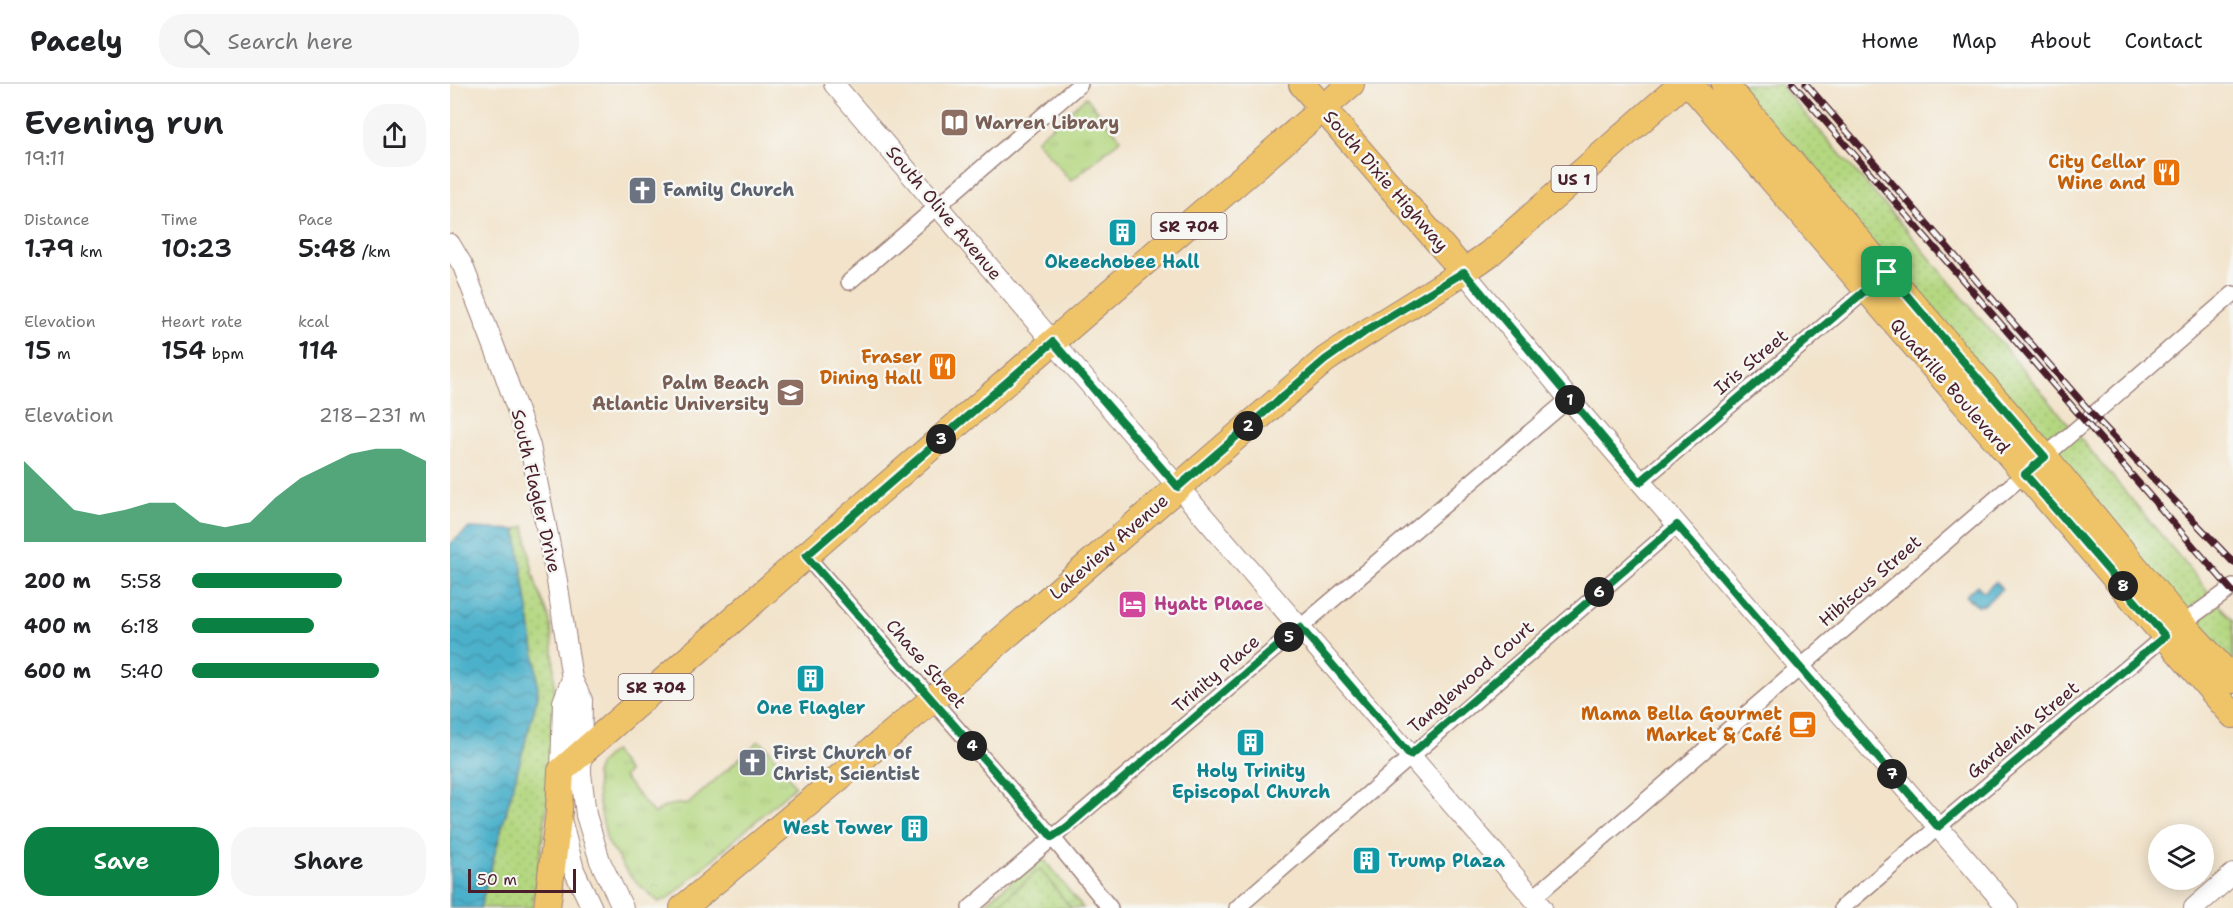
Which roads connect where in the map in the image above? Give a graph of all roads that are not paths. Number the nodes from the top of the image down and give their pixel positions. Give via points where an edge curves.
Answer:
1 (834, 84) edge
2 (1080, 84) edge
3 (1302, 84) edge
4 (1351, 84) edge
5 (1682, 84) edge
6 (1690, 84) edge
7 (1724, 84) edge
8 (1323, 108) junction
9 (938, 205) junction
10 (450, 244) edge
11 (1464, 272) junction
12 (1887, 272) junction
13 (849, 282) dead end
14 (1867, 290) junction
15 (2233, 294) edge
16 (1053, 342) junction
17 (1569, 399) junction
18 (2045, 457) junction
19 (2025, 474) junction
20 (1640, 482) junction
21 (1178, 487) junction
22 (1677, 525) junction
23 (806, 556) junction
24 (2233, 587) edge
25 (1300, 627) junction
26 (2173, 629) junction
27 (1800, 668) junction
28 (572, 679) junction
29 (2233, 680) edge
30 (932, 700) junction
31 (2233, 715) edge
32 (581, 753) junction
33 (1410, 755) junction
34 (561, 771) junction
35 (559, 812) junction
36 (1938, 827) junction
37 (1052, 837) junction
38 (2233, 874) edge
39 (1538, 903) edge
40 (547, 908) edge
41 (592, 908) edge
42 (623, 908) edge
43 (683, 908) edge
44 (970, 908) edge
45 (1110, 908) edge
46 (1237, 908) edge
47 (1842, 908) edge
48 (2008, 908) edge
49 (2194, 908) edge

1 - 9 street, South Olive Avenue
2 - 9 street
3 - 8 main road, South Dixie Highway
4 - 8 main road
5 - 11 main road, Lakeview Avenue / US 1
6 - 14 main road, Quadrille Boulevard
7 - 12 main road, Quadrille Boulevard
8 - 11 main road, South Dixie Highway
8 - 16 main road, SR 704
9 - 13 street
9 - 16 street, South Olive Avenue
10 - 28 street, South Flagler Drive via 463,266 530,446 558,581
11 - 17 street, South Dixie Highway
11 - 21 main road, Lakeview Avenue via 1325,360
12 - 14 street, Iris Street
12 - 18 main road, Quadrille Boulevard
14 - 19 main road, Quadrille Boulevard
14 - 20 street, Iris Street
15 - 18 street, Hibiscus Street
16 - 21 street, South Olive Avenue
16 - 23 main road, SR 704
17 - 20 street, South Dixie Highway
17 - 25 street, Trinity Place
18 - 19 street, Hibiscus Street
18 - 26 main road, Quadrille Boulevard
19 - 26 main road, Quadrille Boulevard
19 - 27 street, Hibiscus Street
20 - 22 street, South Dixie Highway
21 - 25 street
21 - 30 main road, Lakeview Avenue
22 - 27 street, South Dixie Highway
22 - 33 street, Tanglewood Court
23 - 30 street, Chase Street
23 - 32 main road, SR 704
24 - 26 street, Gardenia Street
25 - 33 street
25 - 37 street, Trinity Place
26 - 29 main road, Quadrille Boulevard
26 - 31 main road, Quadrille Boulevard
26 - 36 street, Gardenia Street
27 - 36 street, South Dixie Highway
27 - 39 street, Hibiscus Street
28 - 32 street, South Flagler Drive via 582,700
28 - 34 street, South Flagler Drive via 563,702
30 - 37 street, Chase Street
30 - 43 main road, Lakeview Avenue
32 - 34 main road, SR 704
32 - 42 street, South Flagler Drive via 582,792 590,832
33 - 39 street
33 - 46 street, Tanglewood Court
34 - 35 main road, South Flagler Drive
35 - 40 main road
35 - 41 street, South Flagler Drive via 574,870
36 - 47 street, Gardenia Street
36 - 48 street, South Dixie Highway
37 - 44 street, Trinity Place
37 - 45 street, Chase Street
38 - 49 street

